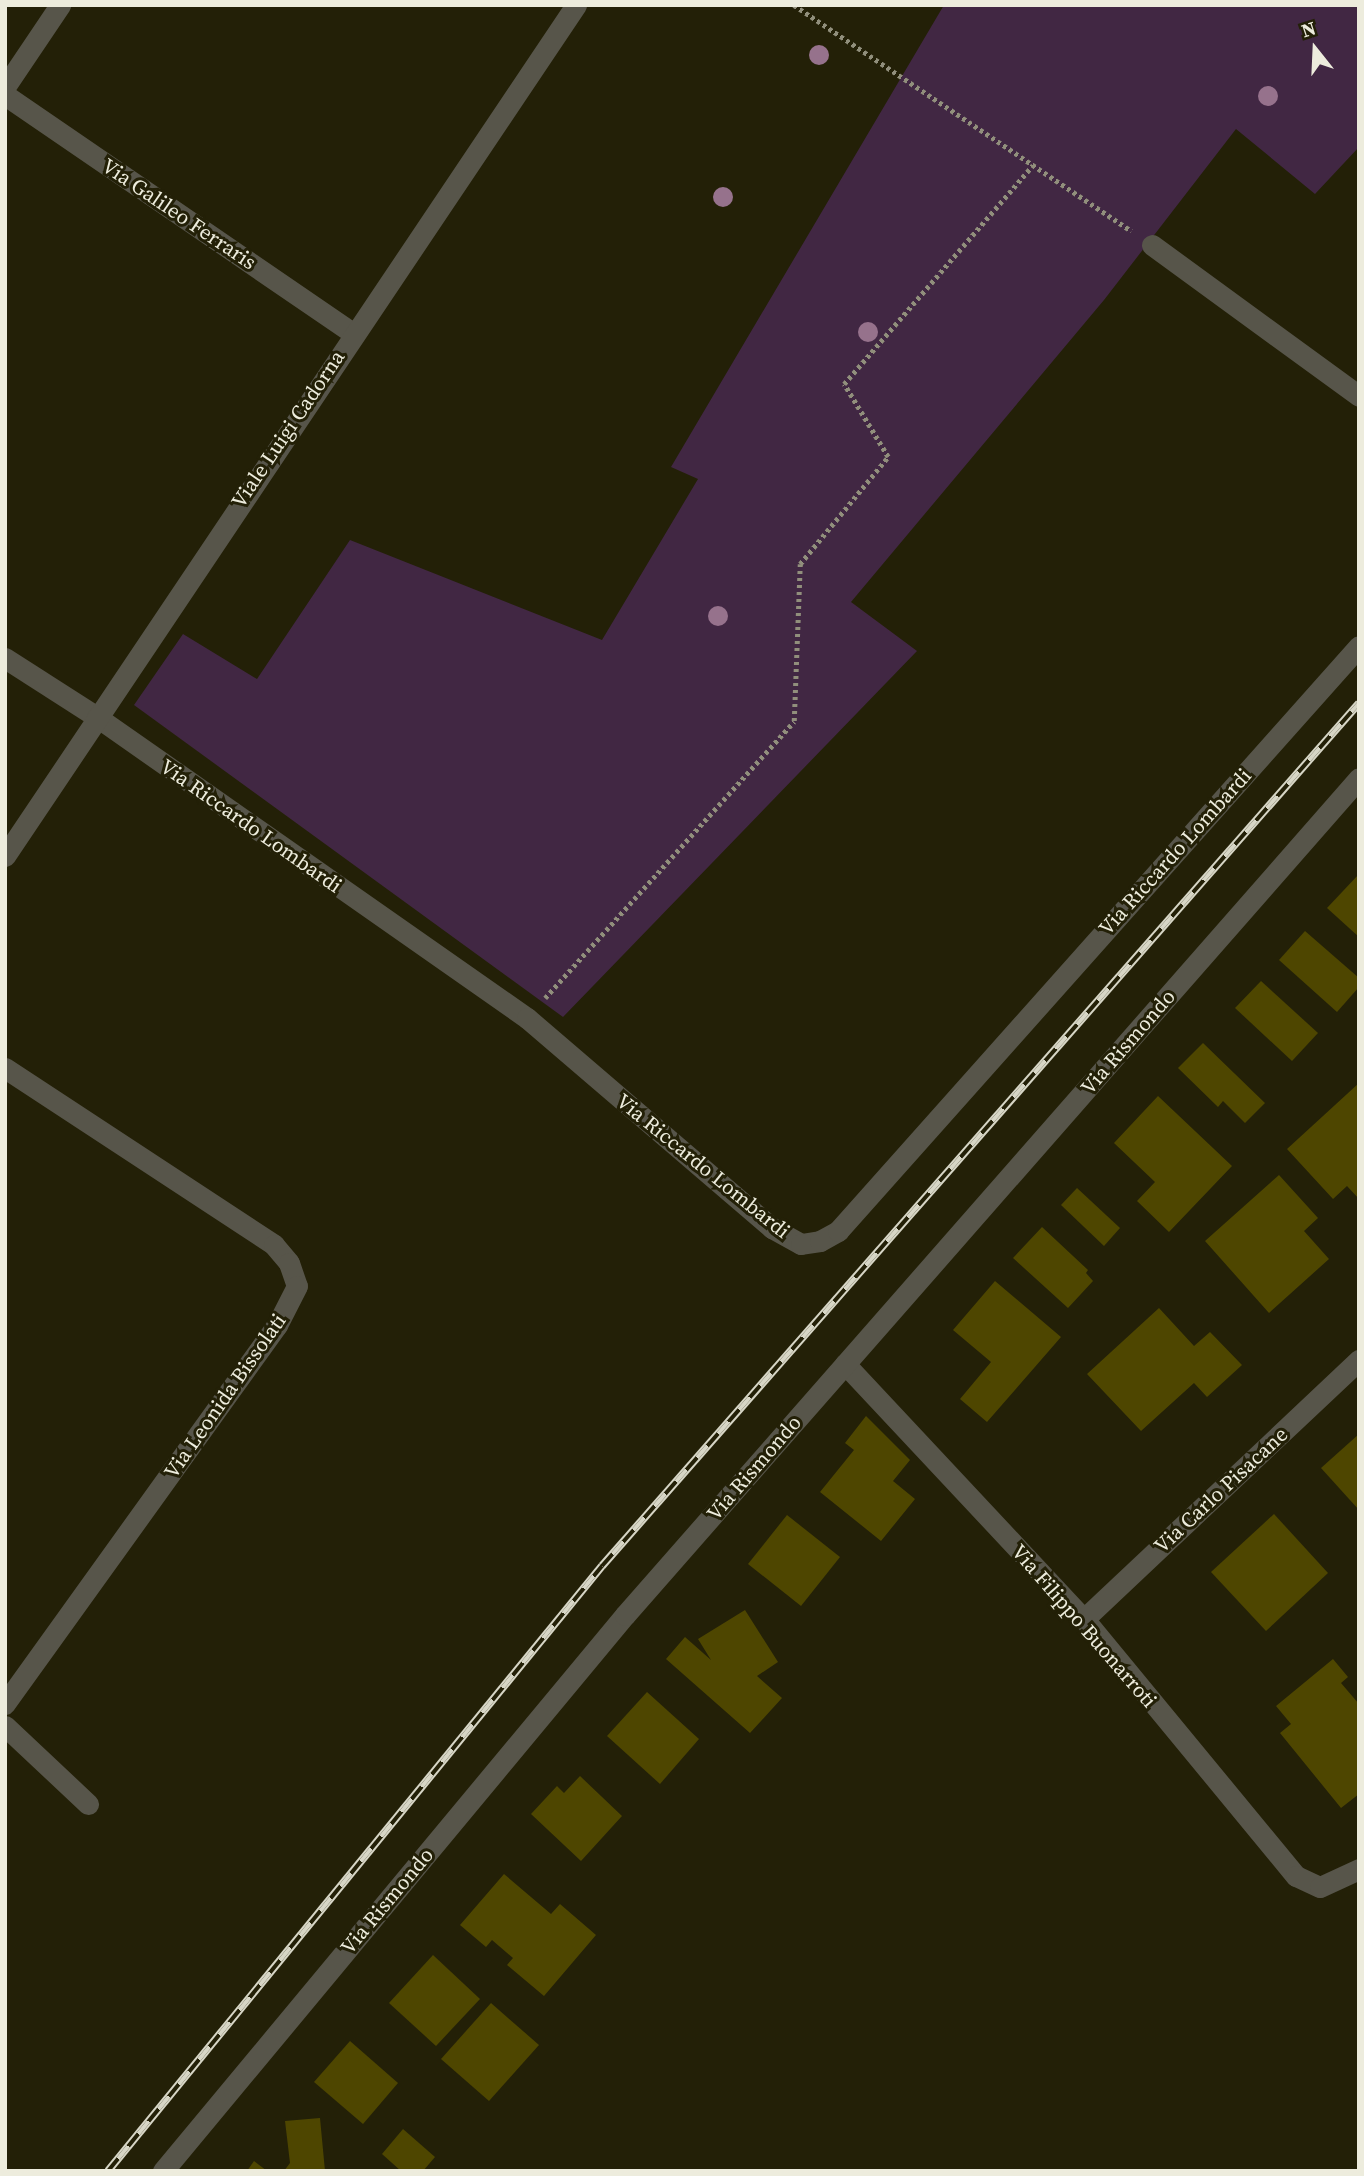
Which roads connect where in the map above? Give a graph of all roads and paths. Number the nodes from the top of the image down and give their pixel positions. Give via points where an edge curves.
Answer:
1 (60, 5) edge
2 (576, 5) edge
3 (794, 5) edge
4 (5, 87) edge
5 (5, 95) edge
6 (1033, 165) junction
7 (1152, 245) joint
8 (353, 333) junction
9 (1359, 396) edge
10 (1359, 646) edge
11 (5, 658) edge
12 (97, 717) junction
13 (1359, 778) edge
14 (5, 856) edge
15 (527, 1018) junction
16 (5, 1068) edge
17 (1359, 1360) edge
18 (845, 1364) junction
19 (1084, 1619) junction
20 (8, 1693) edge
21 (5, 1726) edge
22 (88, 1804) dead end
23 (1359, 1869) edge
24 (163, 2171) edge

1 - 4 street
2 - 8 street, Viale Luigi Cadorna
3 - 6 path
5 - 8 street, Via Galileo Ferraris
6 - 7 path
6 - 15 path via 844,384 888,457 800,564 794,721
7 - 9 street
8 - 12 street, Viale Luigi Cadorna
10 - 15 street, Via Riccardo Lombardi via 838,1231 820,1241 800,1244 772,1228
11 - 12 street, Via Riccardo Lombardi
12 - 14 street, Viale Luigi Cadorna
12 - 15 street, Via Riccardo Lombardi
13 - 18 street, Via Rismondo
16 - 20 street, Via Leonida Bissolati via 274,1245 289,1264 297,1286 277,1325
17 - 19 street, Via Carlo Pisacane
18 - 19 street, Via Filippo Buonarroti
18 - 24 street, Via Rismondo via 625,1615
19 - 23 street, Via Filippo Buonarroti via 1286,1866 1320,1887
21 - 22 street

